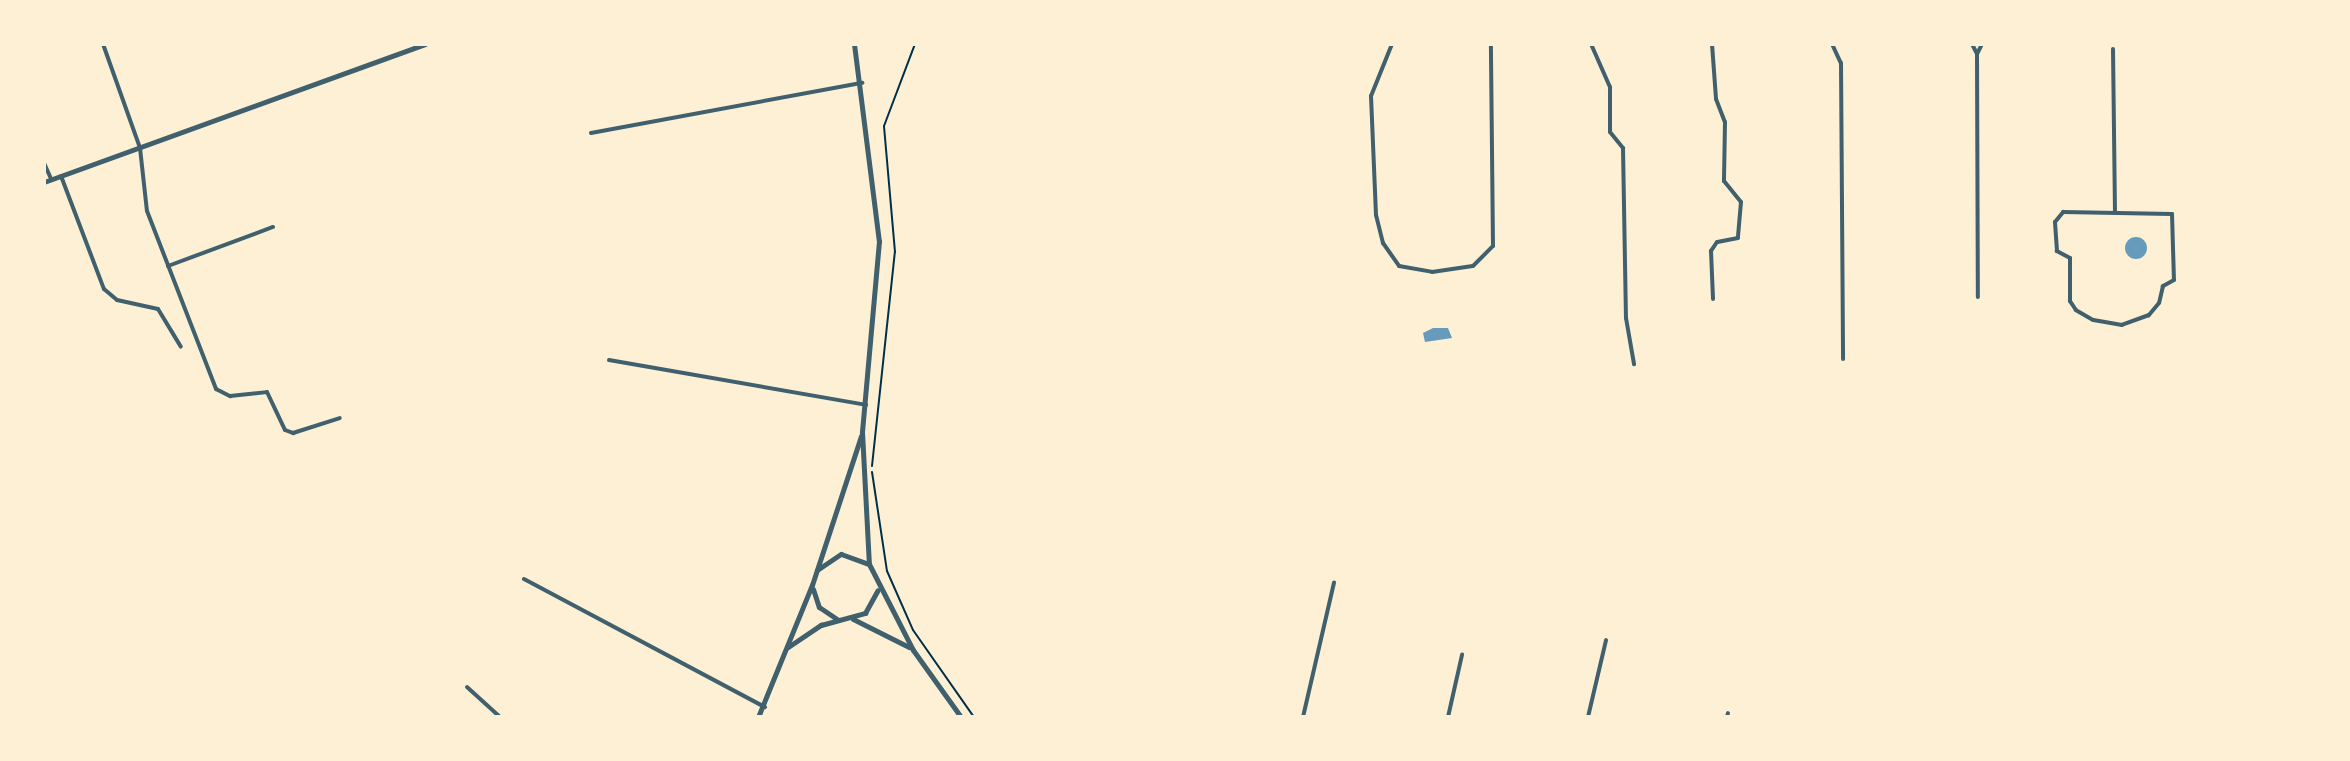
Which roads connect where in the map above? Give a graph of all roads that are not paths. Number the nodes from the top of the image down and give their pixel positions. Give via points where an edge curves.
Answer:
1 (103, 44) edge
2 (425, 44) edge
3 (854, 44) edge
4 (1392, 44) edge
5 (1491, 44) edge
6 (1591, 44) edge
7 (1832, 44) edge
8 (1972, 44) edge
9 (1982, 44) edge
10 (2108, 44) edge
11 (2117, 44) edge
12 (1715, 46) edge
13 (2113, 49) junction
14 (1977, 54) junction
15 (862, 83) junction
16 (591, 133) dead end
17 (140, 148) junction
18 (44, 163) edge
19 (61, 176) junction
20 (47, 180) edge
21 (2115, 212) junction
22 (273, 227) dead end
23 (168, 266) junction
24 (1978, 297) dead end
25 (1713, 299) dead end
26 (181, 347) dead end
27 (1843, 359) dead end
28 (609, 360) dead end
29 (1634, 364) dead end
30 (866, 405) junction
31 (340, 418) dead end
32 (862, 432) junction
33 (869, 564) junction
34 (817, 570) junction
35 (524, 579) dead end
36 (1334, 583) dead end
37 (812, 585) junction
38 (878, 590) junction
39 (838, 619) junction
40 (853, 619) junction
41 (1606, 640) dead end
42 (787, 647) junction
43 (913, 650) junction
44 (1462, 655) dead end
45 (467, 687) dead end
46 (765, 707) junction
47 (500, 717) edge
48 (758, 717) edge
49 (961, 717) edge
50 (1303, 717) edge
51 (1448, 717) edge
52 (1588, 717) edge

1 - 17 street
2 - 17 street
3 - 15 street
4 - 5 street via 1371,96 1376,215 1383,243 1399,266 1432,272 1473,266 1493,246
6 - 29 street via 1610,87 1610,132 1623,148 1626,318
7 - 27 street via 1841,63
8 - 14 street
9 - 14 street
10 - 13 street
11 - 13 street
12 - 25 street via 1716,99 1725,122 1724,181 1741,202 1738,238 1717,242 1711,251
13 - 21 street
14 - 24 street
15 - 16 street
15 - 30 street via 879,241
17 - 19 street
17 - 23 street via 145,204
18 - 20 street
19 - 20 street
19 - 26 street via 104,289 117,300 158,309
21 - 21 street via 2166,213 2175,221 2174,280 2163,286 2156,308 2132,324 2093,320 2076,310 2070,301 2070,258 2057,251 2059,213
22 - 23 street
23 - 31 street via 222,395 267,392 285,430 293,433
28 - 30 street
30 - 32 street
32 - 33 street
32 - 34 street
33 - 34 street via 841,554
33 - 38 street
34 - 37 street
35 - 46 street
36 - 50 street
37 - 39 street via 819,607
37 - 42 street
38 - 40 street via 865,613
38 - 43 street
39 - 40 street
39 - 42 street
40 - 43 street
41 - 52 street
42 - 46 street
43 - 49 street
44 - 51 street
45 - 47 street
46 - 48 street

